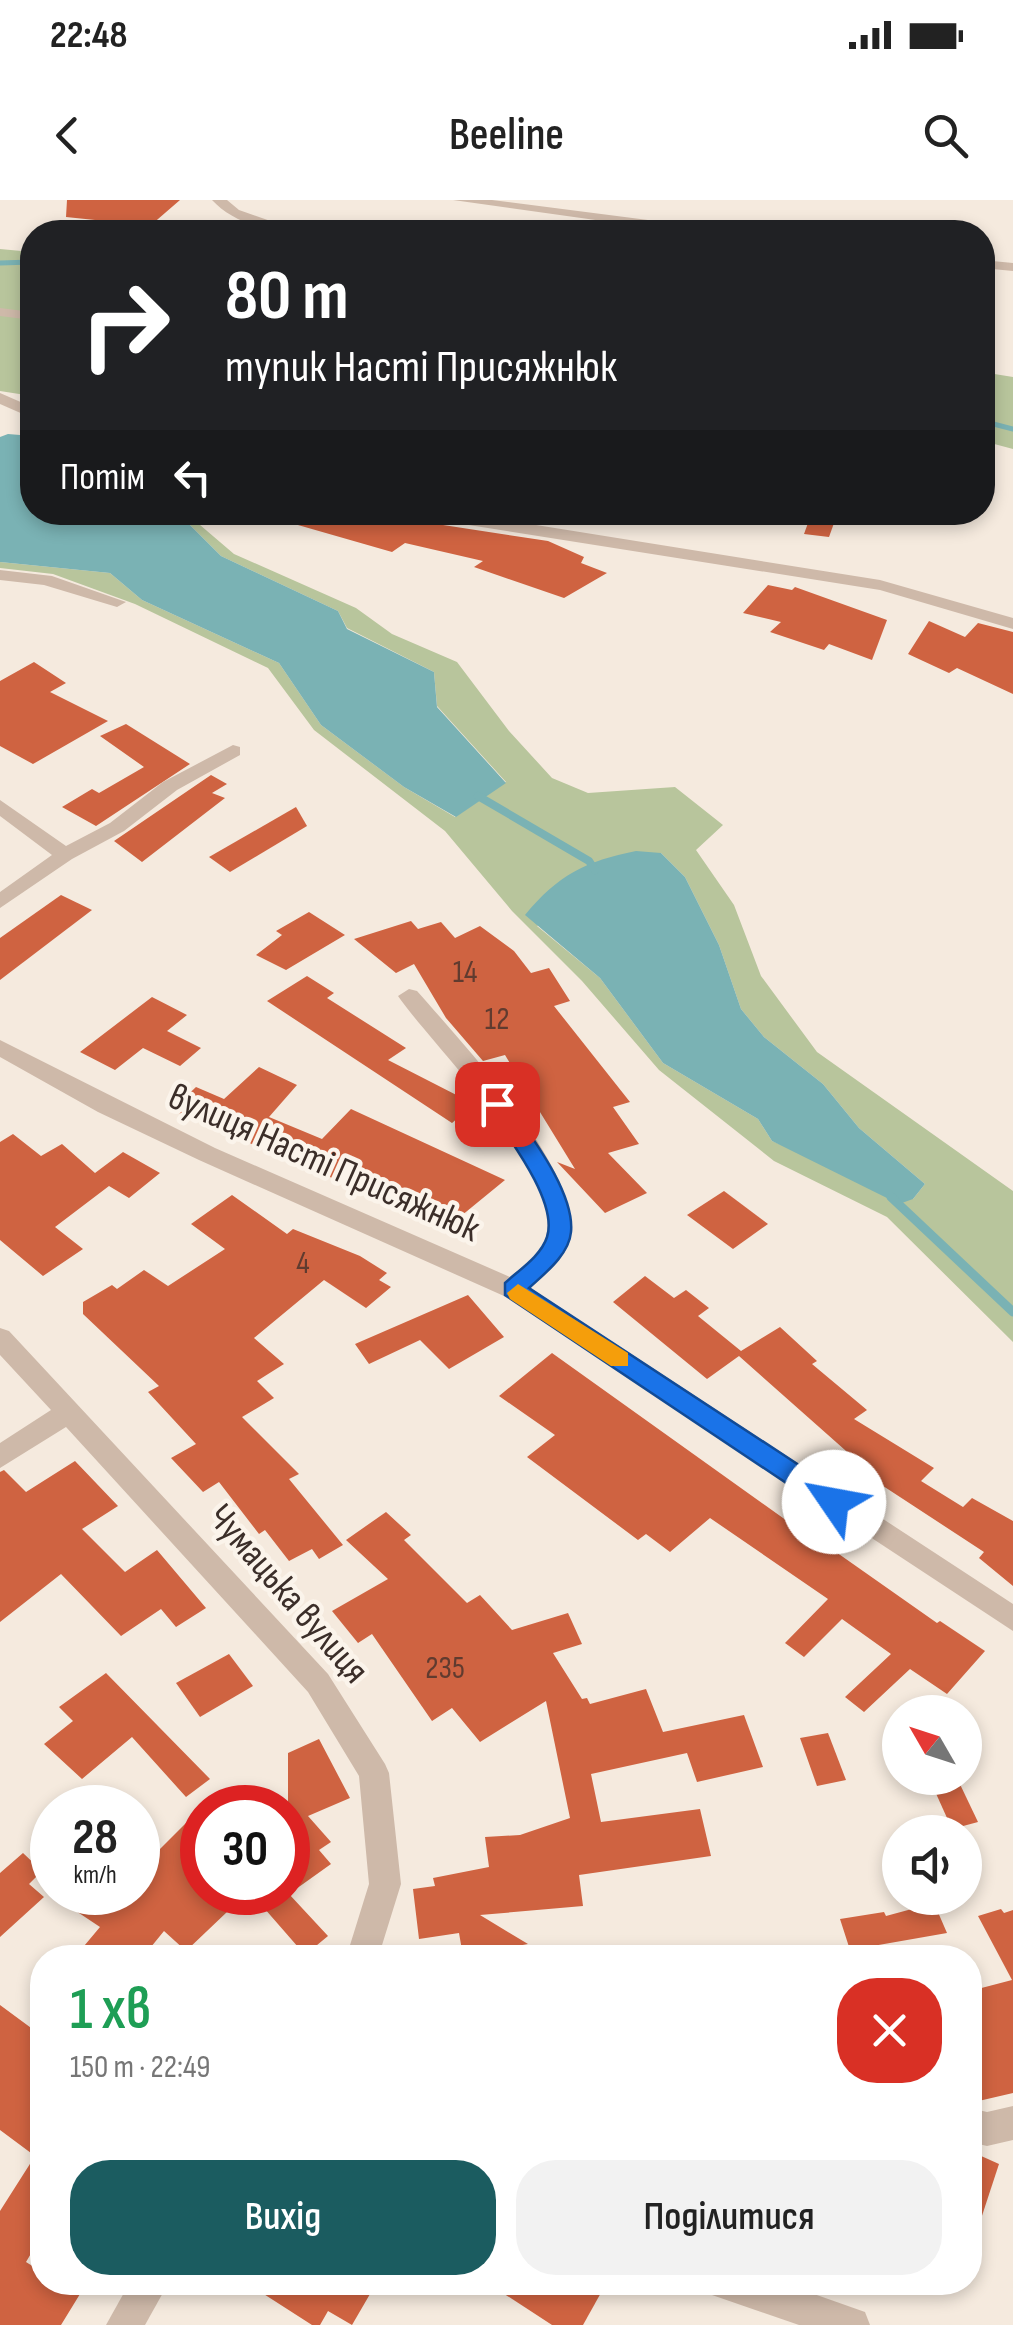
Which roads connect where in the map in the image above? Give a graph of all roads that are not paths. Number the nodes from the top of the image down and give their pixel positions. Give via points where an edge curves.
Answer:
1 (220, 200) edge
2 (460, 200) edge
3 (256, 220) edge
4 (616, 220) edge
5 (500, 525) edge
6 (0, 575) edge
7 (117, 602) dead end
8 (1013, 624) edge
9 (232, 750) dead end
10 (0, 806) edge
11 (65, 855) junction
12 (0, 902) edge
13 (409, 996) dead end
14 (0, 1047) edge
15 (513, 1289) junction
16 (0, 1338) edge
17 (68, 1412) junction
18 (0, 1457) edge
19 (1013, 1619) edge
20 (366, 1945) edge
21 (1013, 2123) edge
22 (982, 2127) edge
23 (143, 2295) edge
24 (763, 2295) edge
25 (124, 2325) edge
26 (852, 2325) edge

1 - 3 street
2 - 4 street
5 - 8 street via 880,585
6 - 7 street via 46,580
9 - 11 street
10 - 11 street
11 - 12 street
13 - 15 street via 479,1077 533,1156 556,1204 560,1234 548,1258
14 - 15 street, вулиця Насті Присяжнюк via 207,1154
15 - 19 street, вулиця Насті Присяжнюк
16 - 17 street, Чумацька вулиця
17 - 18 street
17 - 20 street, Чумацька вулиця via 318,1683 374,1773 385,1884
21 - 22 street
23 - 25 street
24 - 26 street

